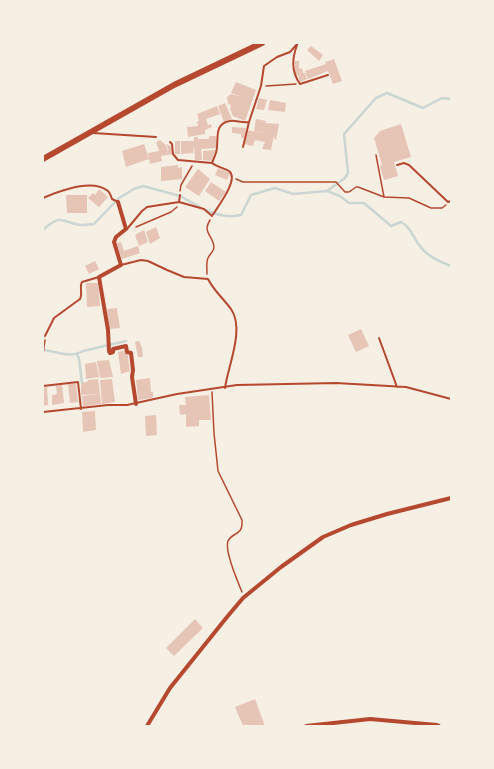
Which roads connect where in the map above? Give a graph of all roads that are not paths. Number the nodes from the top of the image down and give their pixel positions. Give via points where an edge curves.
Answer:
1 (262, 43) edge
2 (298, 44) edge
3 (328, 75) dead end
4 (249, 122) junction
5 (88, 133) junction
6 (156, 137) dead end
7 (170, 142) dead end
8 (243, 147) dead end
9 (43, 159) edge
10 (212, 163) junction
11 (397, 165) dead end
12 (180, 194) road end
13 (43, 198) edge
14 (179, 201) junction
15 (450, 201) edge
16 (118, 202) joint
17 (116, 237) junction
18 (121, 265) junction
19 (99, 277) junction
20 (45, 336) road end
21 (378, 338) dead end
22 (43, 386) edge
23 (398, 387) junction
24 (225, 388) junction
25 (451, 399) edge
26 (136, 404) junction
27 (81, 409) junction
28 (43, 412) edge
29 (451, 498) edge
30 (147, 726) edge
31 (306, 726) edge
32 (439, 726) edge

1 - 5 main road via 174,85
2 - 3 lane via 293,61 294,72 300,84
2 - 4 lane via 290,52 264,66 261,86
4 - 8 lane
4 - 10 lane via 231,121 220,126
5 - 6 lane
5 - 9 main road
7 - 10 lane via 178,160
10 - 14 lane via 229,171 232,178 226,196 212,216 204,209
11 - 15 lane via 409,165
12 - 14 lane
13 - 16 lane via 63,189 100,186
14 - 17 lane via 147,207 128,229
16 - 17 street via 126,229
17 - 18 street via 114,242
18 - 19 street
18 - 24 lane via 141,260 148,261 184,277 208,279 234,315 236,338
19 - 20 lane via 82,282 80,299 54,318
19 - 26 street via 109,351 113,352 113,349 126,346 127,352 131,353
21 - 23 lane
22 - 27 lane via 78,382
23 - 24 lane via 336,383
23 - 25 lane
24 - 26 lane via 176,394
26 - 27 lane
27 - 28 lane
29 - 30 street via 351,525 323,537 280,567 244,598 170,688
31 - 32 street via 370,719

